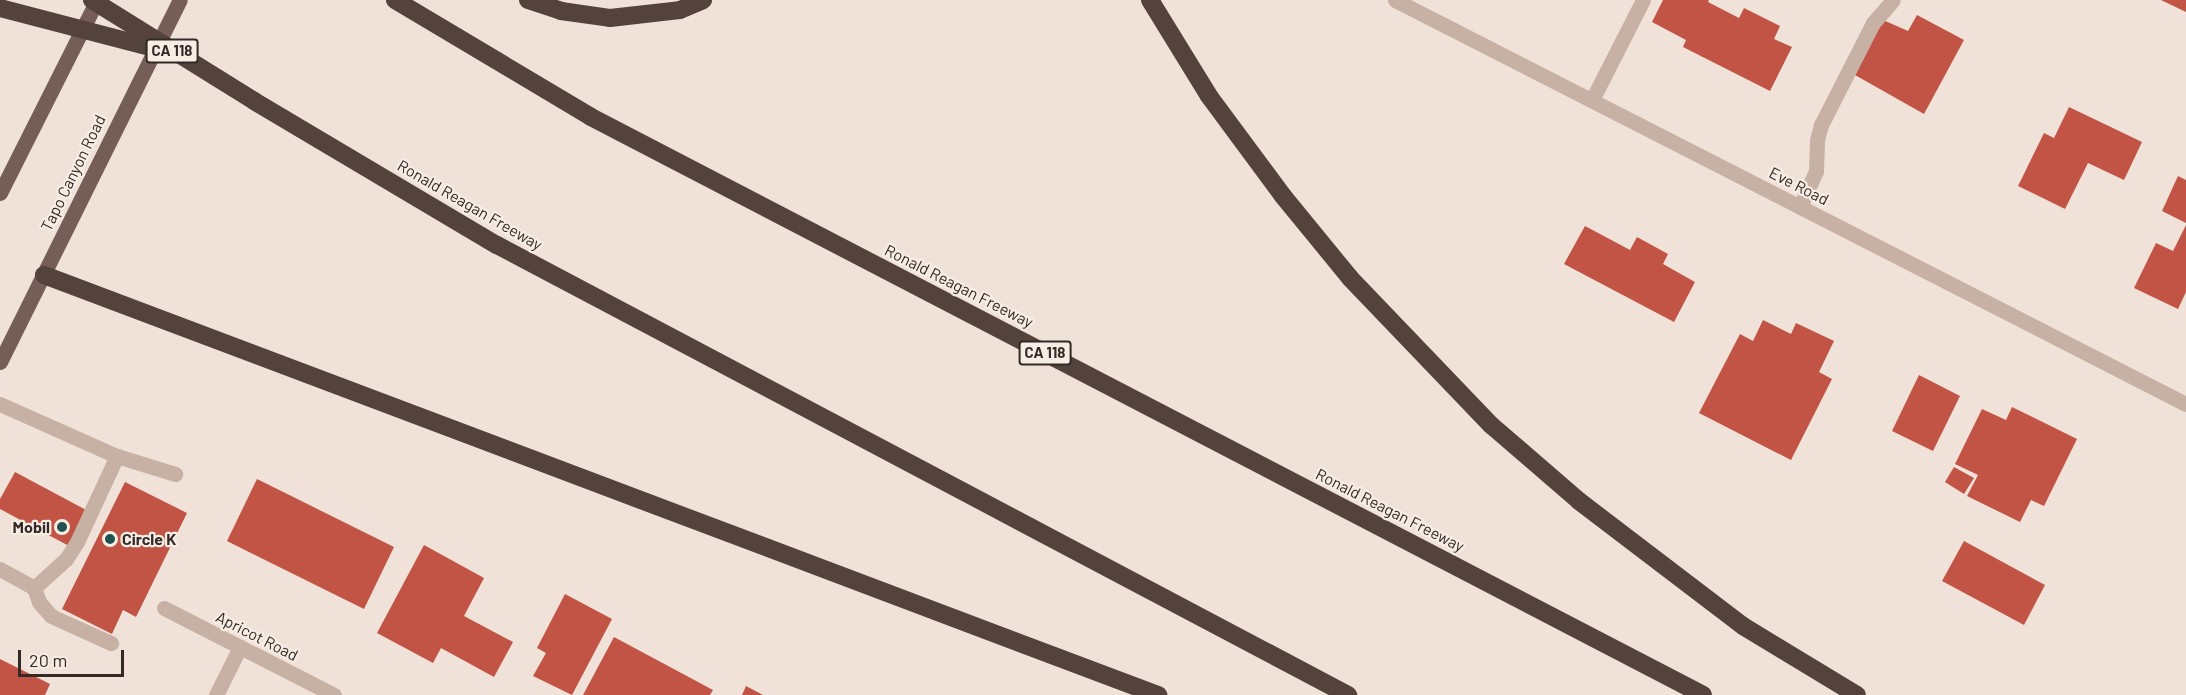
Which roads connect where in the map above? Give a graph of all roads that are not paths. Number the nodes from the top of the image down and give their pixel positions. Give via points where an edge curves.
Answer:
1 (92, 0) edge
2 (97, 0) edge
3 (180, 0) edge
4 (395, 0) edge
5 (528, 0) edge
6 (703, 0) edge
7 (1150, 0) edge
8 (1395, 0) edge
9 (1643, 0) edge
10 (1893, 0) edge
11 (0, 8) edge
12 (177, 55) junction
13 (1592, 100) junction
14 (0, 193) edge
15 (1800, 207) junction
16 (44, 275) junction
17 (0, 362) edge
18 (0, 404) edge
19 (2186, 404) edge
20 (117, 456) junction
21 (175, 474) dead end
22 (0, 568) edge
23 (34, 588) junction
24 (164, 608) dead end
25 (111, 643) dead end
26 (240, 647) junction
27 (216, 695) edge
28 (334, 695) edge
29 (1158, 695) edge
30 (1348, 695) edge
31 (1703, 695) edge
32 (1857, 695) edge

1 - 12 highway, Ronald Reagan Freeway / CA 118, bridge
2 - 14 main road
3 - 16 main road, Tapo Canyon Road
4 - 31 highway, Ronald Reagan Freeway / CA 118 via 591,117
5 - 6 highway via 561,11 610,18 681,10
7 - 32 highway via 1209,96 1283,196 1358,286 1491,425 1579,501 1743,626
8 - 13 street, Eve Road
9 - 13 street
10 - 15 street via 1873,23 1821,125 1816,171
11 - 12 highway, bridge
12 - 30 highway, Ronald Reagan Freeway / CA 118, bridge via 497,245
13 - 15 street, Eve Road
15 - 19 street, Eve Road
16 - 17 main road, Tapo Canyon Road
16 - 29 highway
18 - 20 street
20 - 21 street
20 - 23 street via 77,542 66,559
22 - 23 street
23 - 25 street via 51,616
24 - 26 street, Apricot Road
26 - 27 street
26 - 28 street, Apricot Road

